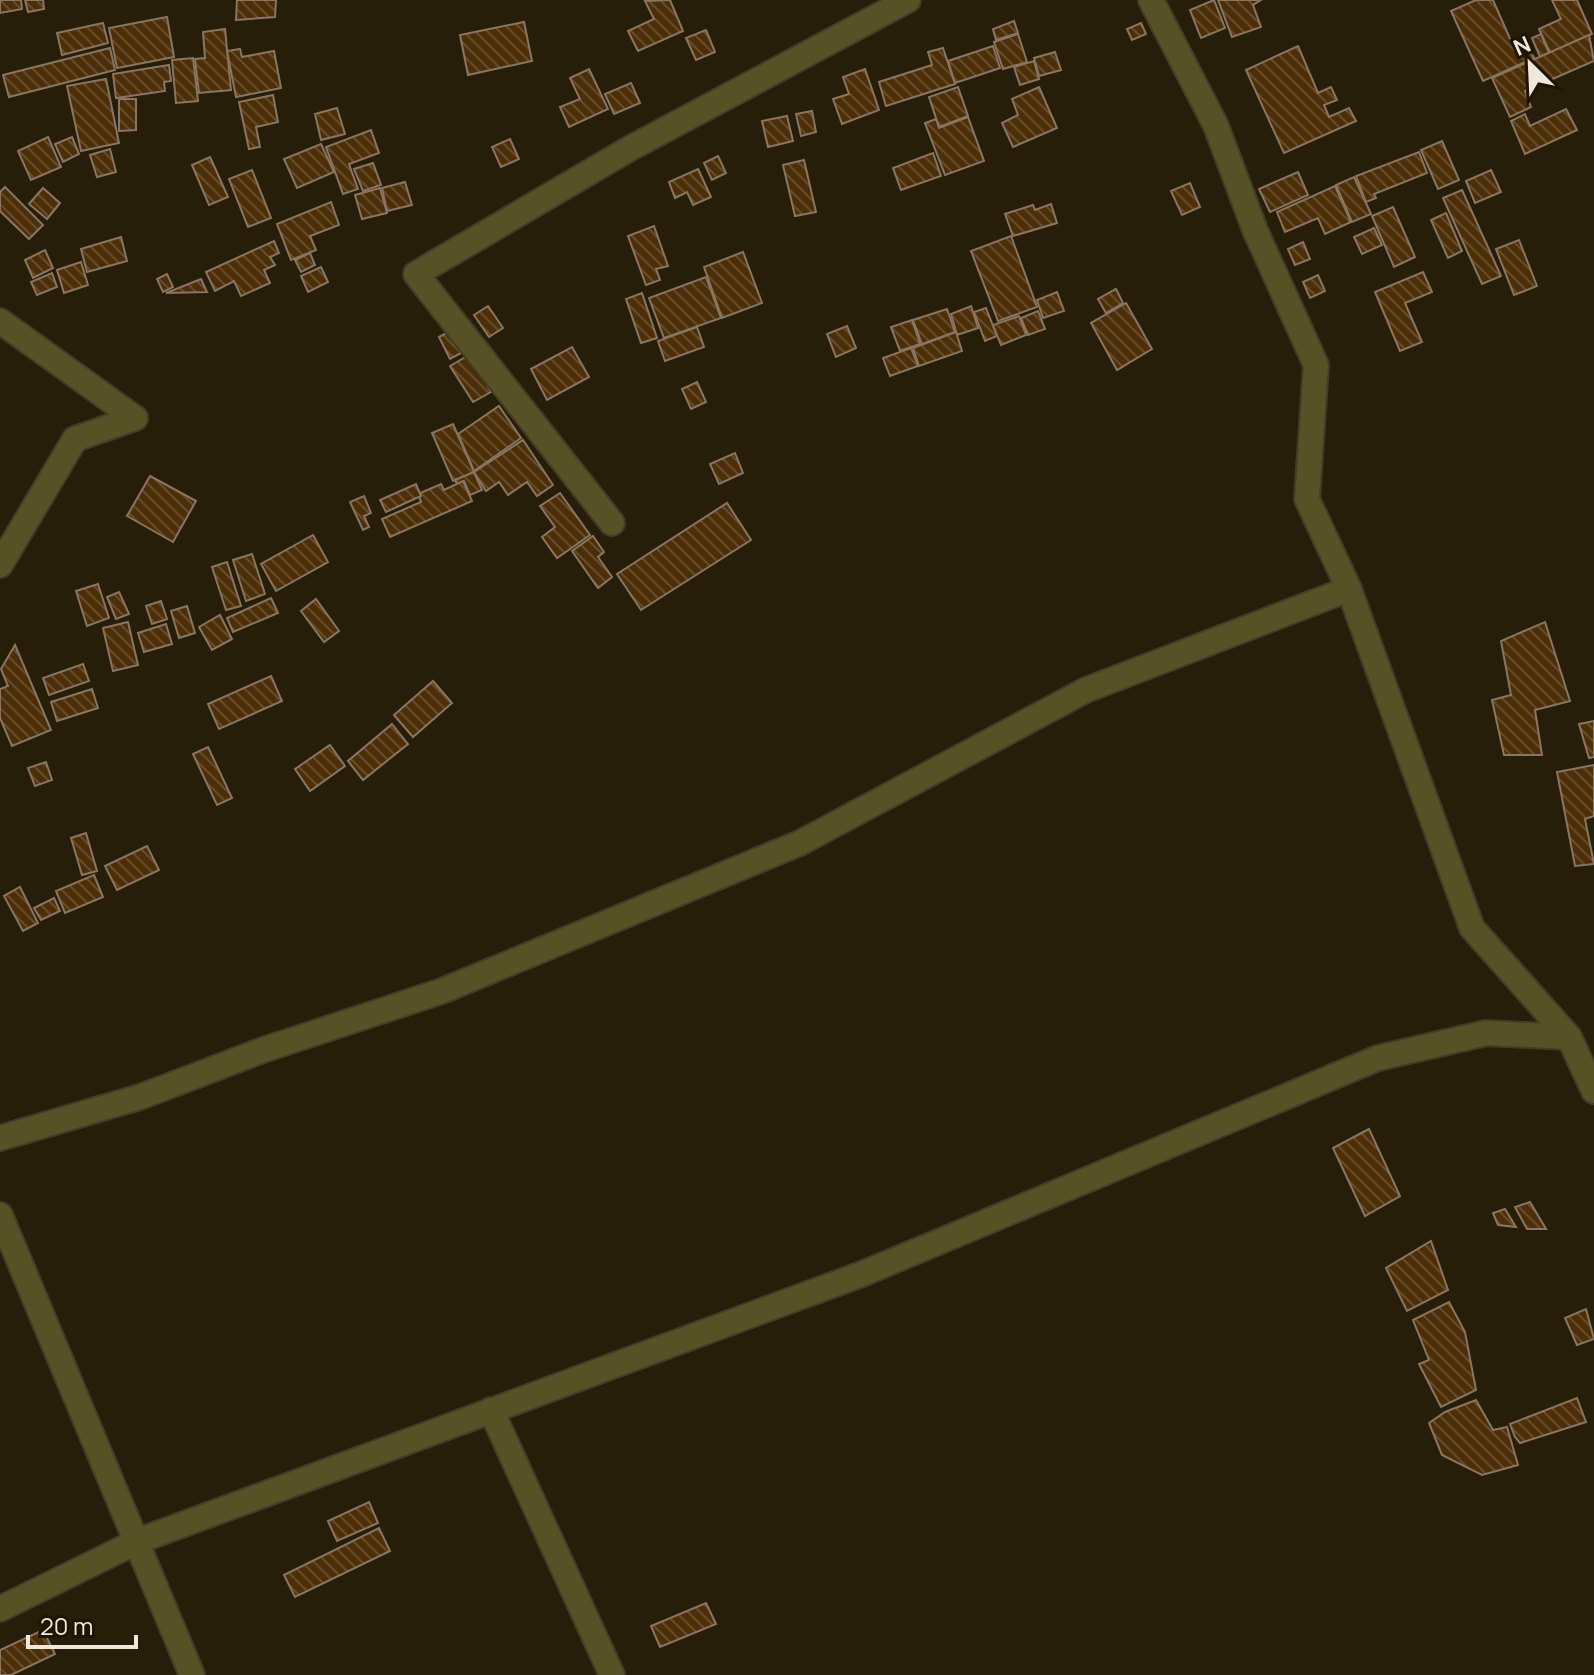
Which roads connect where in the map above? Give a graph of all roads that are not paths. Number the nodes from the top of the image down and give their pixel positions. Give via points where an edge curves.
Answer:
1 (908, 0) edge
2 (1151, 0) edge
3 (0, 321) edge
4 (612, 523) dead end
5 (0, 565) edge
6 (1349, 589) junction
7 (1569, 1037) junction
8 (1594, 1091) edge
9 (0, 1138) edge
10 (0, 1215) edge
11 (491, 1410) junction
12 (138, 1541) junction
13 (0, 1609) edge
14 (192, 1675) edge
15 (612, 1675) edge

1 - 4 street via 629,149 416,274
2 - 6 street via 1216,126 1255,230 1316,365 1307,499
3 - 5 street via 135,418 75,439
6 - 7 street via 1472,928
6 - 9 street via 1086,690 800,843 442,991 140,1097
7 - 8 street
7 - 11 street via 1486,1033 1378,1058 862,1274
10 - 12 street
11 - 12 street
11 - 15 street
12 - 13 street
12 - 14 street

